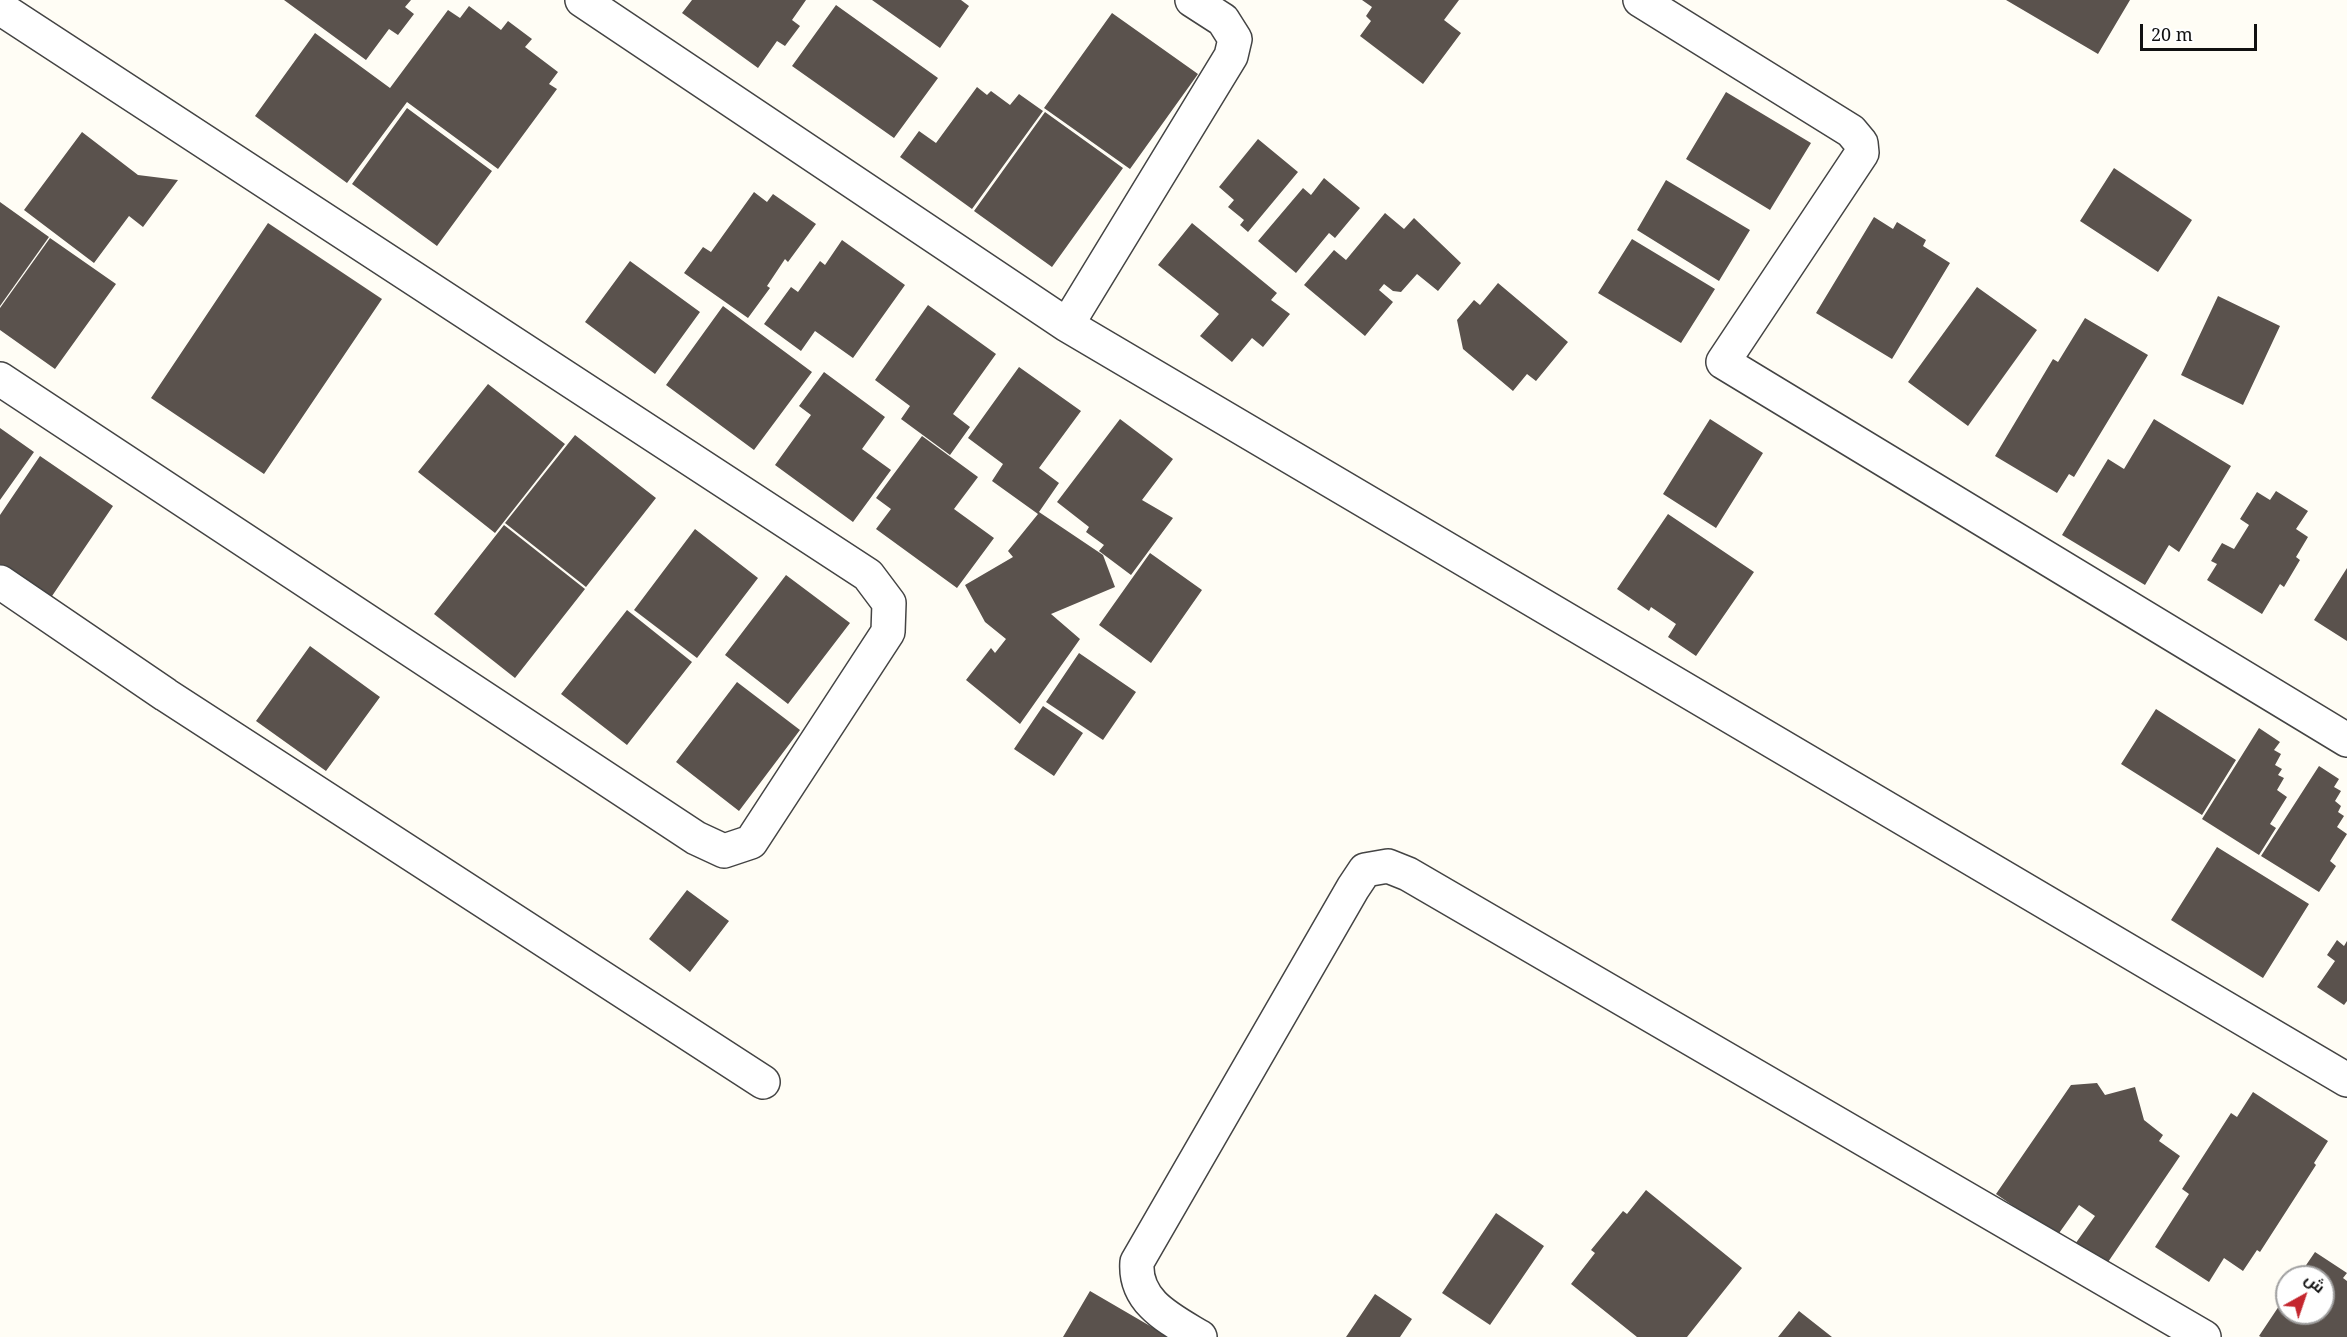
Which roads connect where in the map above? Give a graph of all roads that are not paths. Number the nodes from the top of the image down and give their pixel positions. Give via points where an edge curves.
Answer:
1 (582, 0) edge
2 (1192, 0) edge
3 (1640, 0) edge
4 (0, 8) edge
5 (1067, 325) junction
6 (0, 380) edge
7 (0, 582) edge
8 (2347, 740) edge
9 (2347, 1080) edge
10 (763, 1082) dead end
11 (1200, 1337) edge
12 (2205, 1337) edge

1 - 5 street
2 - 5 street via 1222,20 1235,39 1231,56
3 - 8 street via 1851,131 1861,143 1862,153 1723,362
4 - 6 street via 867,575 890,603 888,632 751,842 724,850 686,831
5 - 9 street
7 - 10 street via 166,695
11 - 12 street via 1161,1313 1143,1293 1136,1278 1137,1262 1353,888 1365,870 1388,866 1408,874

